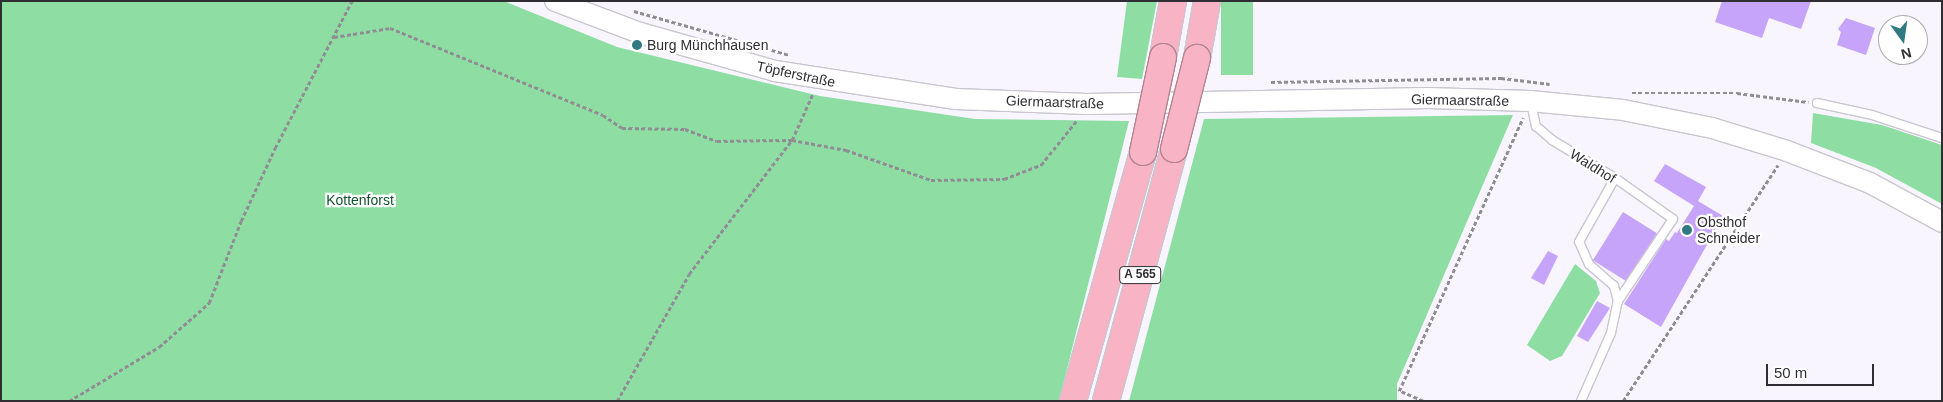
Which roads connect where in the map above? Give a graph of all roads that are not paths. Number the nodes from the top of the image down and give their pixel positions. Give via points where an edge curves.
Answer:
1 (555, 1) edge
2 (1173, 1) edge
3 (1207, 1) edge
4 (956, 99) joint
5 (1530, 101) junction
6 (1817, 103) dead end
7 (1942, 138) edge
8 (1615, 178) junction
9 (1942, 222) edge
10 (1618, 301) junction
11 (1073, 401) edge
12 (1106, 401) edge
13 (1580, 401) edge

1 - 4 main road, Töpferstraße via 640,33 775,71
2 - 11 highway, A 565, bridge via 1143,152
3 - 12 highway, A 565, bridge via 1197,58
4 - 5 main road, Giermaarstraße via 1080,104 1428,98
5 - 8 lane, Waldhof via 1536,126 1552,140
5 - 9 main road, Giermaarstraße via 1623,110 1712,128 1787,151 1870,184
6 - 7 lane via 1872,115
8 - 10 lane via 1579,242 1589,264 1614,286
8 - 10 lane, Waldhof via 1673,219
10 - 13 lane via 1611,333

